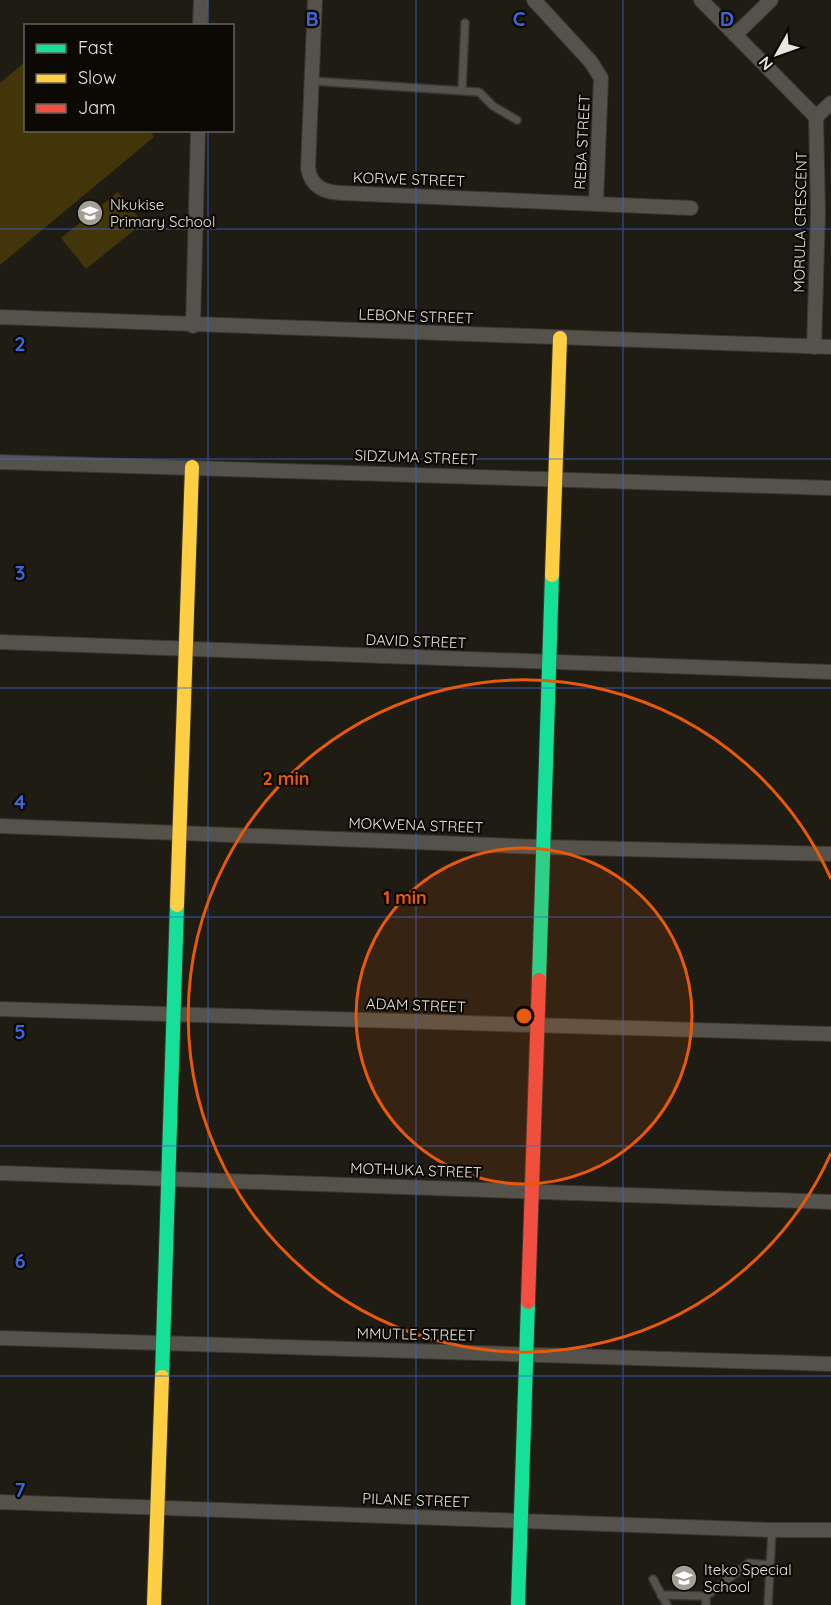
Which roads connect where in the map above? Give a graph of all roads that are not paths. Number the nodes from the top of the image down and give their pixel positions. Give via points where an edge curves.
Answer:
1 (201, 0) edge
2 (315, 0) edge
3 (534, 0) edge
4 (701, 0) edge
5 (771, 0) edge
6 (465, 23) dead end
7 (200, 24) edge
8 (735, 35) junction
9 (312, 81) junction
10 (462, 90) junction
11 (831, 103) edge
12 (816, 117) junction
13 (518, 120) dead end
14 (198, 132) edge
15 (596, 202) junction
16 (691, 208) dead end
17 (824, 212) edge
18 (0, 316) edge
19 (193, 326) junction
20 (560, 338) junction
21 (814, 347) junction
22 (831, 347) edge
23 (0, 462) edge
24 (192, 467) junction
25 (557, 478) junction
26 (831, 488) edge
27 (0, 642) edge
28 (185, 649) junction
29 (550, 662) junction
30 (831, 672) edge
31 (0, 826) edge
32 (179, 832) junction
33 (542, 847) junction
34 (831, 854) edge
35 (0, 1009) edge
36 (172, 1015) junction
37 (535, 1024) junction
38 (831, 1034) edge
39 (0, 1173) edge
40 (168, 1179) junction
41 (531, 1190) junction
42 (831, 1202) edge
43 (0, 1338) edge
44 (163, 1345) junction
45 (527, 1353) junction
46 (831, 1364) edge
47 (0, 1502) edge
48 (158, 1509) junction
49 (520, 1520) junction
50 (772, 1530) junction
51 (831, 1530) edge
52 (770, 1565) junction
53 (653, 1579) dead end
54 (661, 1595) junction
55 (706, 1596) junction
56 (154, 1605) edge
57 (518, 1605) edge
58 (666, 1605) edge
59 (706, 1605) edge
60 (768, 1605) edge

1 - 7 street
2 - 9 street, KORWE STREET
3 - 15 street, REBA STREET via 601,78
4 - 8 street
5 - 8 street
6 - 10 lane
8 - 12 street
9 - 10 lane
9 - 15 street, KORWE STREET via 308,168 318,188 341,193
10 - 13 lane via 479,92 493,106
11 - 12 street
12 - 17 street, MORULA CRESCENT
14 - 19 street
15 - 16 street, KORWE STREET
17 - 21 street, MORULA CRESCENT
18 - 19 street, LEBONE STREET
19 - 20 street, LEBONE STREET
20 - 21 street, LEBONE STREET
20 - 25 street
21 - 22 street, LEBONE STREET
23 - 24 street, SIDZUMA STREET
24 - 25 street, SIDZUMA STREET
24 - 28 street
25 - 26 street, SIDZUMA STREET
25 - 29 street
27 - 28 street, DAVID STREET
28 - 29 street, DAVID STREET
28 - 32 street
29 - 30 street, DAVID STREET
29 - 33 street
31 - 32 street, MOKWENA STREET
32 - 33 street, MOKWENA STREET
32 - 36 street
33 - 34 street, MOKWENA STREET
33 - 37 street
35 - 36 street, ADAM STREET
36 - 37 street, ADAM STREET
36 - 40 street
37 - 38 street, ADAM STREET
37 - 41 street
39 - 40 street, MOTHUKA STREET
40 - 41 street, MOTHUKA STREET
40 - 44 street
41 - 42 street, MOTHUKA STREET
41 - 45 street
43 - 44 street, MMUTLE STREET
44 - 45 street, MMUTLE STREET
44 - 48 street
45 - 46 street, MMUTLE STREET
45 - 49 street
47 - 48 street, PILANE STREET
48 - 49 street, PILANE STREET
48 - 56 street
49 - 50 street, PILANE STREET
49 - 57 street
50 - 51 street, PILANE STREET
50 - 52 lane
52 - 55 lane via 749,1563
52 - 60 lane
53 - 54 lane
54 - 55 lane
54 - 58 lane
55 - 59 lane

